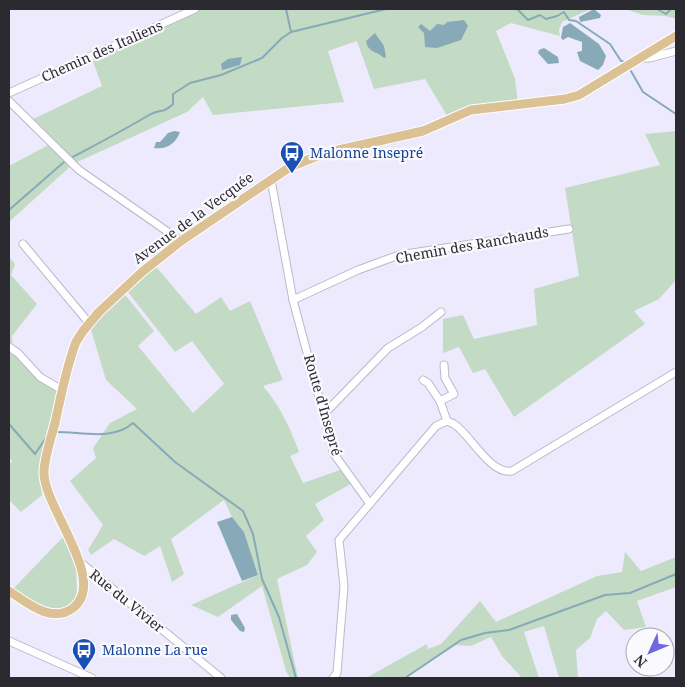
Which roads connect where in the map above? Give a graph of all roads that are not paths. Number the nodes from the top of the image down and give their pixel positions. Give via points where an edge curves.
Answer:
1 (195, 9) edge
2 (676, 36) edge
3 (676, 51) edge
4 (642, 58) junction
5 (9, 93) edge
6 (9, 102) edge
7 (270, 180) junction
8 (569, 229) dead end
9 (181, 242) junction
10 (23, 244) dead end
11 (293, 300) junction
12 (441, 312) dead end
13 (89, 323) junction
14 (9, 347) edge
15 (444, 365) dead end
16 (676, 372) edge
17 (423, 380) dead end
18 (62, 390) junction
19 (440, 401) junction
20 (324, 415) junction
21 (447, 421) junction
22 (370, 504) junction
23 (80, 562) junction
24 (9, 591) edge
25 (9, 640) edge
26 (92, 678) edge
27 (221, 678) edge
28 (334, 678) edge

1 - 5 street, Chemin des Italiens
2 - 4 main road, Avenue de la Vecquée
3 - 4 street
4 - 7 main road, Avenue de la Vecquée via 579,95 471,110 423,131 308,159
6 - 9 street via 79,170
7 - 9 main road, Avenue de la Vecquée
7 - 11 street, Route d'Insepré
8 - 11 street, Chemin des Ranchauds via 399,255
9 - 13 main road, Avenue de la Vecquée via 121,290
10 - 13 street
11 - 20 street, Route d'Insepré
12 - 20 street via 388,348
13 - 18 main road, Avenue de la Vecquée via 76,342
14 - 18 street via 40,377
15 - 19 street via 445,378 454,394
16 - 21 street via 512,472 492,464 458,427
17 - 19 street
18 - 23 main road, Avenue de la Vecquée via 44,471 47,492
19 - 21 street
20 - 22 street, Route d'Insepré via 334,454
21 - 22 street via 436,426
22 - 28 street via 339,540 344,586
23 - 24 main road, Avenue de la Vecquée via 83,589 80,600 67,612 51,615
23 - 27 street, Rue du Vivier
25 - 26 street

